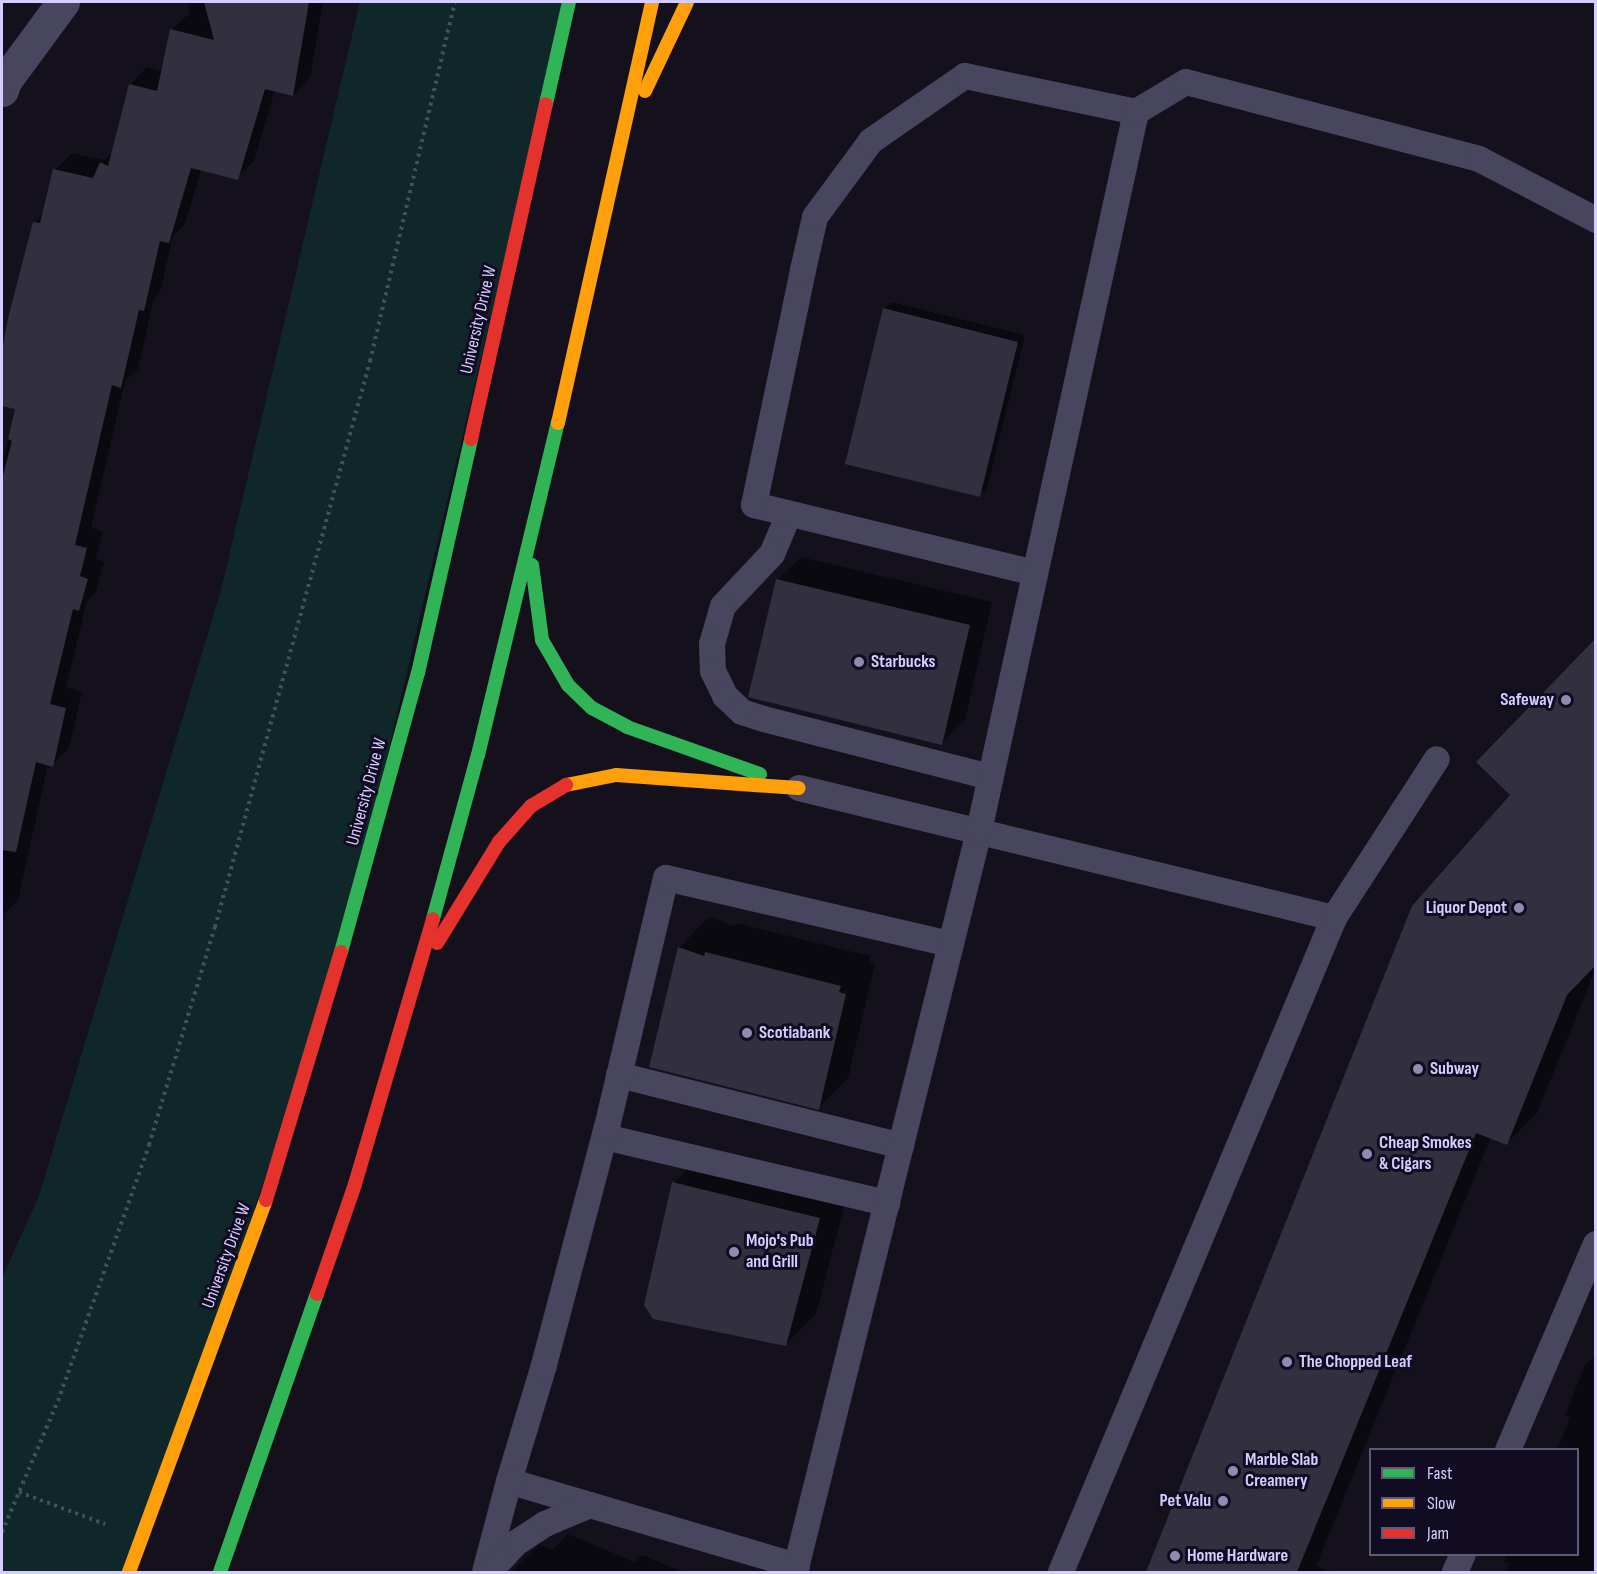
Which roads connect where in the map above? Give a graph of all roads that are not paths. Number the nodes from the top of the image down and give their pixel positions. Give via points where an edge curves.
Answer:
1 (63, 2) edge
2 (569, 2) edge
3 (652, 2) edge
4 (687, 2) edge
5 (2, 90) edge
6 (1136, 112) junction
7 (617, 149) junction
8 (1596, 220) edge
9 (789, 514) junction
10 (530, 547) junction
11 (1035, 573) junction
12 (1437, 759) dead end
13 (990, 777) junction
14 (799, 788) junction
15 (979, 831) junction
16 (1334, 918) junction
17 (950, 944) junction
18 (417, 975) junction
19 (619, 1075) junction
20 (605, 1137) junction
21 (901, 1146) junction
22 (887, 1203) junction
23 (1596, 1244) edge
24 (1508, 1448) edge
25 (509, 1481) junction
26 (590, 1505) junction
27 (1462, 1556) edge
28 (796, 1569) edge
29 (129, 1572) edge
30 (220, 1572) edge
31 (487, 1572) edge
32 (1062, 1572) edge
33 (1455, 1572) edge

1 - 5 street
2 - 29 main road, University Drive W via 418,673 340,957 276,1174
3 - 7 main road
4 - 7 main road
6 - 8 lane via 1186,82 1479,159
6 - 9 lane via 965,76 871,141 815,217 805,259 754,505
6 - 11 lane
7 - 10 main road
9 - 11 lane
9 - 13 lane via 772,554 723,606 712,644 713,671 724,696 742,712 764,719
10 - 14 main road via 542,640 568,685 592,708 627,727
10 - 18 main road
11 - 13 lane
12 - 16 lane
13 - 15 lane
14 - 15 lane
14 - 18 main road via 616,775 570,782 531,806 499,842
15 - 16 lane
15 - 17 lane
16 - 32 lane
17 - 19 lane via 666,878
17 - 21 lane
18 - 30 main road via 355,1184
19 - 20 lane
19 - 21 lane
20 - 22 lane
20 - 25 lane
21 - 22 lane
22 - 28 lane
23 - 24 lane
25 - 26 lane
25 - 31 lane
26 - 28 lane
26 - 31 lane via 535,1530
27 - 33 lane

